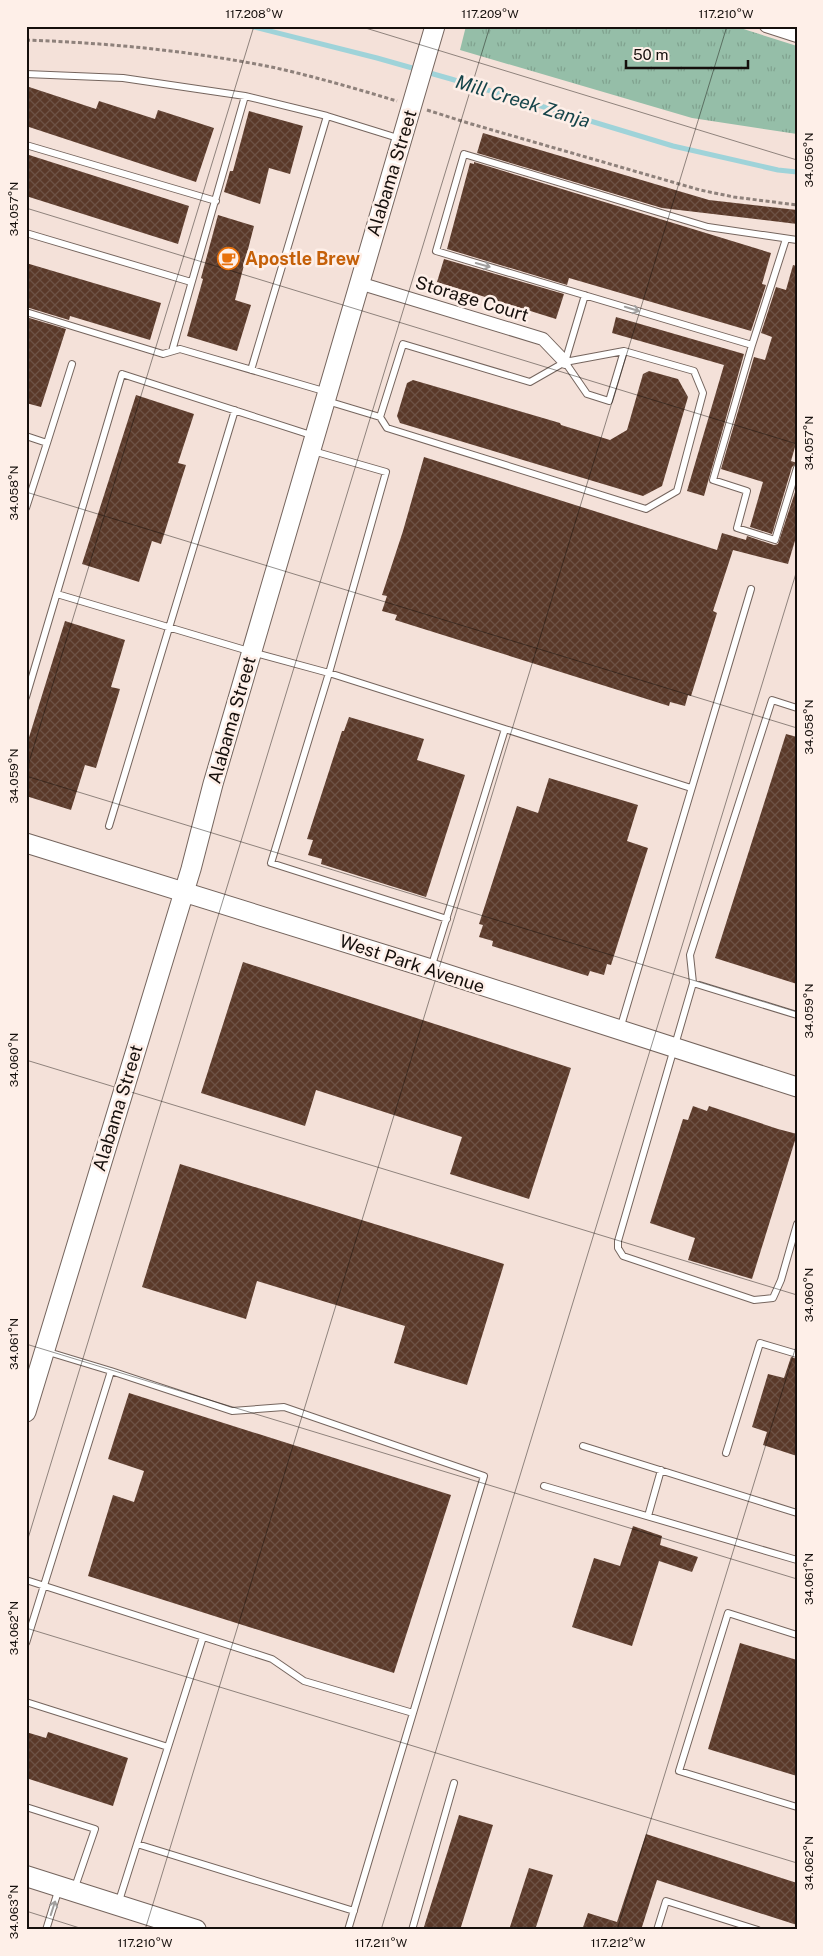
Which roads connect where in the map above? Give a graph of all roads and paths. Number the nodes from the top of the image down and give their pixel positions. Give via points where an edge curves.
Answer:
1 (435, 26) edge
2 (766, 26) edge
3 (797, 36) edge
4 (26, 74) edge
5 (245, 96) junction
6 (327, 116) junction
7 (402, 139) junction
8 (26, 145) edge
9 (216, 201) junction
10 (26, 233) edge
11 (786, 239) junction
12 (797, 240) edge
13 (191, 282) junction
14 (359, 283) junction
15 (585, 295) junction
16 (26, 312) edge
17 (752, 345) junction
18 (624, 351) junction
19 (172, 352) junction
20 (565, 362) junction
21 (72, 364) dead end
22 (251, 370) junction
23 (326, 397) junction
24 (235, 410) junction
25 (380, 417) junction
26 (26, 436) edge
27 (47, 443) junction
28 (313, 443) junction
29 (797, 468) edge
30 (26, 508) edge
31 (751, 589) dead end
32 (57, 594) junction
33 (168, 628) junction
34 (252, 652) junction
35 (329, 673) junction
36 (26, 698) edge
37 (797, 708) edge
38 (505, 729) junction
39 (691, 788) junction
40 (109, 826) dead end
41 (26, 843) edge
42 (184, 892) junction
43 (447, 919) junction
44 (431, 969) junction
45 (693, 983) junction
46 (797, 1015) edge
47 (620, 1031) junction
48 (674, 1048) junction
49 (797, 1087) edge
50 (797, 1224) edge
51 (44, 1351) junction
52 (797, 1354) edge
53 (112, 1371) junction
54 (28, 1402) edge
55 (583, 1446) dead end
56 (726, 1453) dead end
57 (661, 1470) junction
58 (544, 1486) dead end
59 (797, 1513) edge
60 (648, 1516) junction
61 (797, 1560) edge
62 (26, 1580) edge
63 (45, 1586) junction
64 (797, 1635) edge
65 (203, 1636) junction
66 (26, 1643) edge
67 (26, 1702) edge
68 (413, 1713) junction
69 (168, 1747) junction
70 (454, 1783) dead end
71 (26, 1806) edge
72 (797, 1807) edge
73 (137, 1844) junction
74 (26, 1876) edge
75 (67, 1889) junction
76 (118, 1905) junction
77 (354, 1911) junction
78 (46, 1930) edge
79 (196, 1930) edge
80 (348, 1930) edge
81 (412, 1930) edge
82 (657, 1930) edge
83 (758, 1930) edge

1 - 7 main road, Alabama Street
2 - 3 street
4 - 5 lane via 123,78
5 - 6 lane
5 - 9 lane
6 - 7 lane
6 - 22 lane
7 - 14 main road, Alabama Street
8 - 9 lane
9 - 13 lane
10 - 13 lane
11 - 12 lane
11 -> 15 lane via 708,228 464,154 436,251
11 - 17 lane
13 - 19 lane
14 - 20 street, Storage Court via 542,339
14 - 23 main road, Alabama Street
15 -> 17 lane
15 - 20 lane
16 - 19 lane via 164,354
17 - 29 lane via 713,480 747,491 736,528 775,540
18 - 20 lane
18 - 20 lane via 609,401 587,394
18 - 25 lane via 694,371 703,392 677,491 646,509 387,428
19 - 22 lane via 180,349
20 - 25 lane via 530,382 403,344
21 - 27 lane
22 - 23 lane
23 - 25 lane
23 - 28 main road, Alabama Street
24 - 28 lane
24 - 32 lane via 122,374
24 - 33 lane
26 - 27 lane
27 - 30 lane
28 - 34 main road, Alabama Street
28 - 35 lane via 386,472
31 - 39 lane
32 - 33 lane
32 - 36 lane
33 - 34 lane
33 - 40 lane
34 - 35 lane
34 - 42 main road, Alabama Street
35 - 38 lane
35 - 43 lane via 271,863
37 - 45 lane via 772,700 690,955
38 - 39 lane
38 - 43 lane
39 - 47 lane
41 - 42 main road, West Park Avenue
42 - 44 main road, West Park Avenue
42 - 51 main road, Alabama Street
43 - 44 lane
44 - 47 main road, West Park Avenue
45 - 46 lane
45 - 48 lane
47 - 48 main road, West Park Avenue
48 - 49 main road, West Park Avenue
48 - 50 lane via 618,1241 623,1256 754,1300 773,1298
51 - 53 lane
51 - 54 main road, Alabama Street
52 - 56 lane via 760,1343
53 - 63 lane
53 - 68 lane via 232,1411 284,1407 484,1476
55 - 57 lane
57 - 59 lane
57 - 60 lane
58 - 60 lane
60 - 61 lane
62 - 63 lane
63 - 65 lane
63 - 66 lane
64 - 72 lane via 728,1613 679,1771
65 - 68 lane via 272,1659 304,1681
65 - 69 lane
67 - 69 lane
68 - 77 lane
69 - 73 lane
70 - 81 lane
71 - 75 lane via 95,1829
73 - 76 lane
73 - 77 lane
74 - 75 main road
75 - 76 main road
78 -> 75 lane
76 - 79 main road
77 - 80 lane
82 - 83 lane via 666,1901

